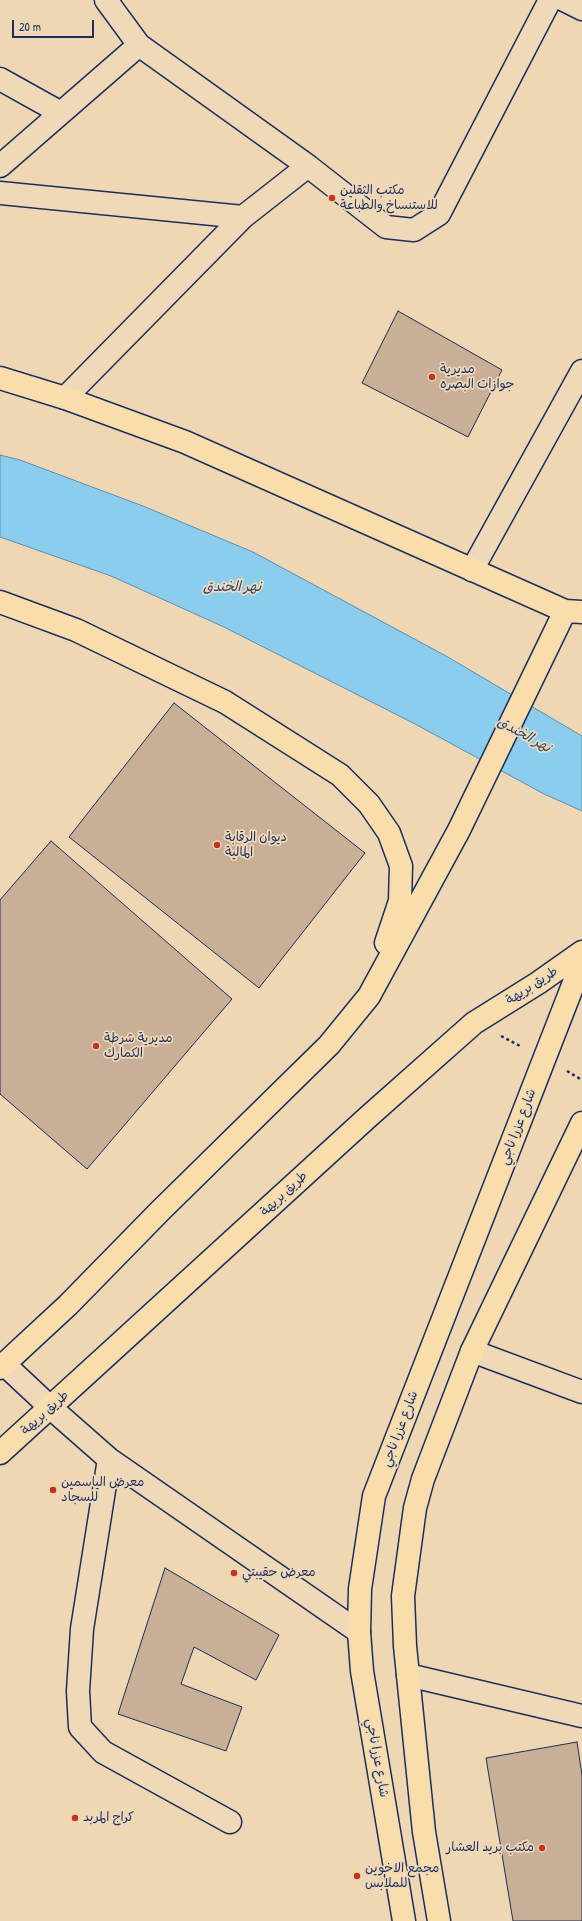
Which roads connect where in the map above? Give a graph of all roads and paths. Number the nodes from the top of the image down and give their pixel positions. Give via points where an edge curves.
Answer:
1 (106, 0) edge
2 (550, 0) edge
3 (564, 0) edge
4 (582, 9) edge
5 (139, 45) junction
6 (0, 78) edge
7 (60, 113) junction
8 (0, 166) edge
9 (308, 166) junction
10 (0, 193) edge
11 (243, 217) junction
12 (582, 371) edge
13 (0, 378) edge
14 (65, 398) junction
15 (472, 570) junction
16 (0, 602) edge
17 (574, 611) edge
18 (582, 952) edge
19 (582, 962) edge
20 (369, 996) junction
21 (582, 1124) edge
22 (472, 1350) junction
23 (2, 1366) edge
24 (582, 1392) edge
25 (51, 1408) junction
26 (0, 1454) edge
27 (109, 1458) junction
28 (359, 1632) junction
29 (408, 1674) junction
30 (582, 1716) edge
31 (230, 1822) dead end
32 (404, 1921) edge
33 (439, 1921) edge

1 - 5 street
2 - 9 street via 439,214 414,230 386,226
3 - 4 street
5 - 7 street
5 - 9 street
6 - 7 street
7 - 8 street
9 - 11 street
10 - 11 street
11 - 14 street
12 - 15 street
13 - 14 main road
14 - 15 main road via 185,442
15 - 17 main road
16 - 20 main road via 76,630 225,702 340,775 370,804 389,834 401,866 400,901
17 - 20 main road via 539,664 459,830
18 - 25 main road, طريق بريهة via 474,1023 368,1116
19 - 28 main road, شارع عزرا ناجي via 374,1496 360,1589
20 - 23 main road via 329,1045 68,1305
21 - 22 main road
22 - 24 street
22 - 29 main road via 423,1479 415,1508 403,1596
23 - 25 street
25 - 26 main road, طريق بريهة
25 - 27 street
27 - 28 street
27 - 31 street via 82,1629 78,1691 80,1727 103,1752
28 - 32 main road, شارع عزرا ناجي via 362,1671
29 - 30 street
29 - 33 main road via 424,1832

